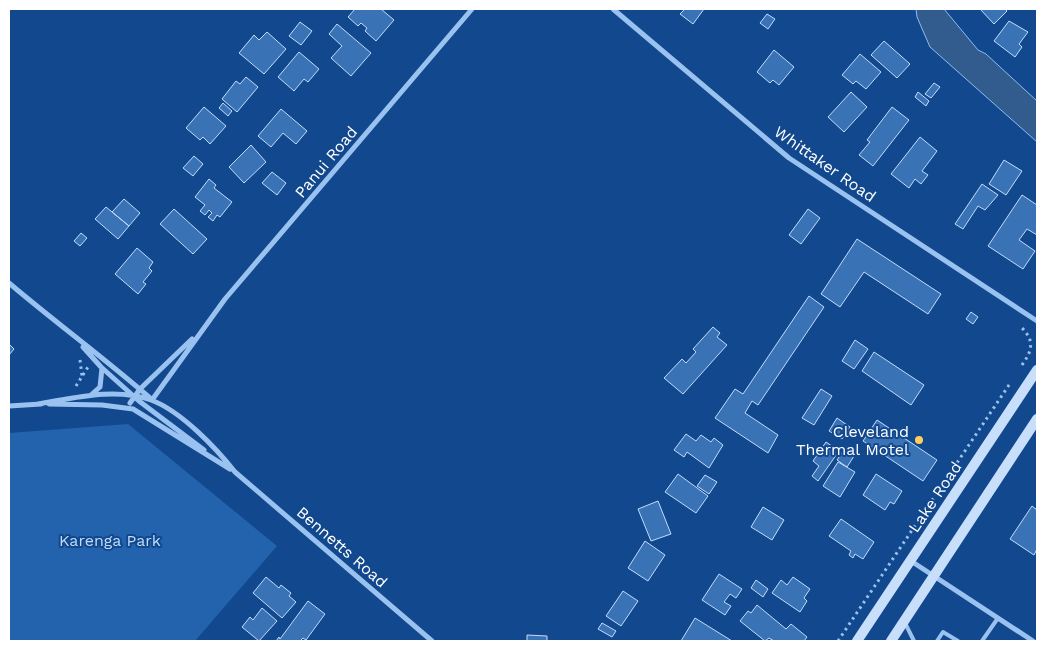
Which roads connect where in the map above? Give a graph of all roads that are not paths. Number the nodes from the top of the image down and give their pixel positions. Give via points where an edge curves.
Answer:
1 (472, 9) edge
2 (613, 9) edge
3 (9, 283) edge
4 (1037, 321) edge
5 (199, 332) junction
6 (78, 340) junction
7 (101, 367) junction
8 (1037, 370) edge
9 (140, 389) junction
10 (91, 396) junction
11 (134, 396) junction
12 (152, 400) junction
13 (139, 402) junction
14 (130, 403) junction
15 (38, 404) junction
16 (9, 406) edge
17 (117, 406) junction
18 (1037, 419) edge
19 (214, 459) junction
20 (235, 472) junction
21 (911, 560) junction
22 (934, 576) junction
23 (998, 618) junction
24 (904, 621) junction
25 (432, 641) edge
26 (857, 641) edge
27 (891, 641) edge
28 (914, 641) edge
29 (937, 641) edge
30 (958, 641) edge
31 (982, 641) edge
32 (1033, 641) edge

1 - 5 street, Panui Road
2 - 4 street, Whittaker Road via 789,158
3 - 6 street, Bennetts Road
5 - 9 street, Panui Road
5 - 12 street, Panui Road
6 - 7 street, Bennetts Road
6 - 9 street, Bennetts Road
7 - 10 street via 100,387
7 - 11 street, Bennetts Road
8 - 21 main road, Lake Road
9 - 11 street, Panui Road
9 - 12 street, Bennetts Road
10 - 11 street
10 - 15 street
11 - 12 street, Bennetts Road
11 - 13 street, Bennetts Road
11 - 14 street, Panui Road
12 - 13 street
12 - 20 street, Bennetts Road via 170,410 213,445
13 - 14 street
13 - 19 street, Bennetts Road
14 - 17 street
15 - 16 street
15 - 17 street
17 - 19 street, Bennetts Road via 133,408
18 - 22 main road
19 - 20 street, Bennetts Road
20 - 25 street, Bennetts Road
21 - 22 street
21 - 26 main road, Lake Road
22 - 23 street
22 - 24 main road
23 - 31 lane
23 - 32 street
24 - 27 main road
24 - 28 lane
29 - 30 lane via 944,632

